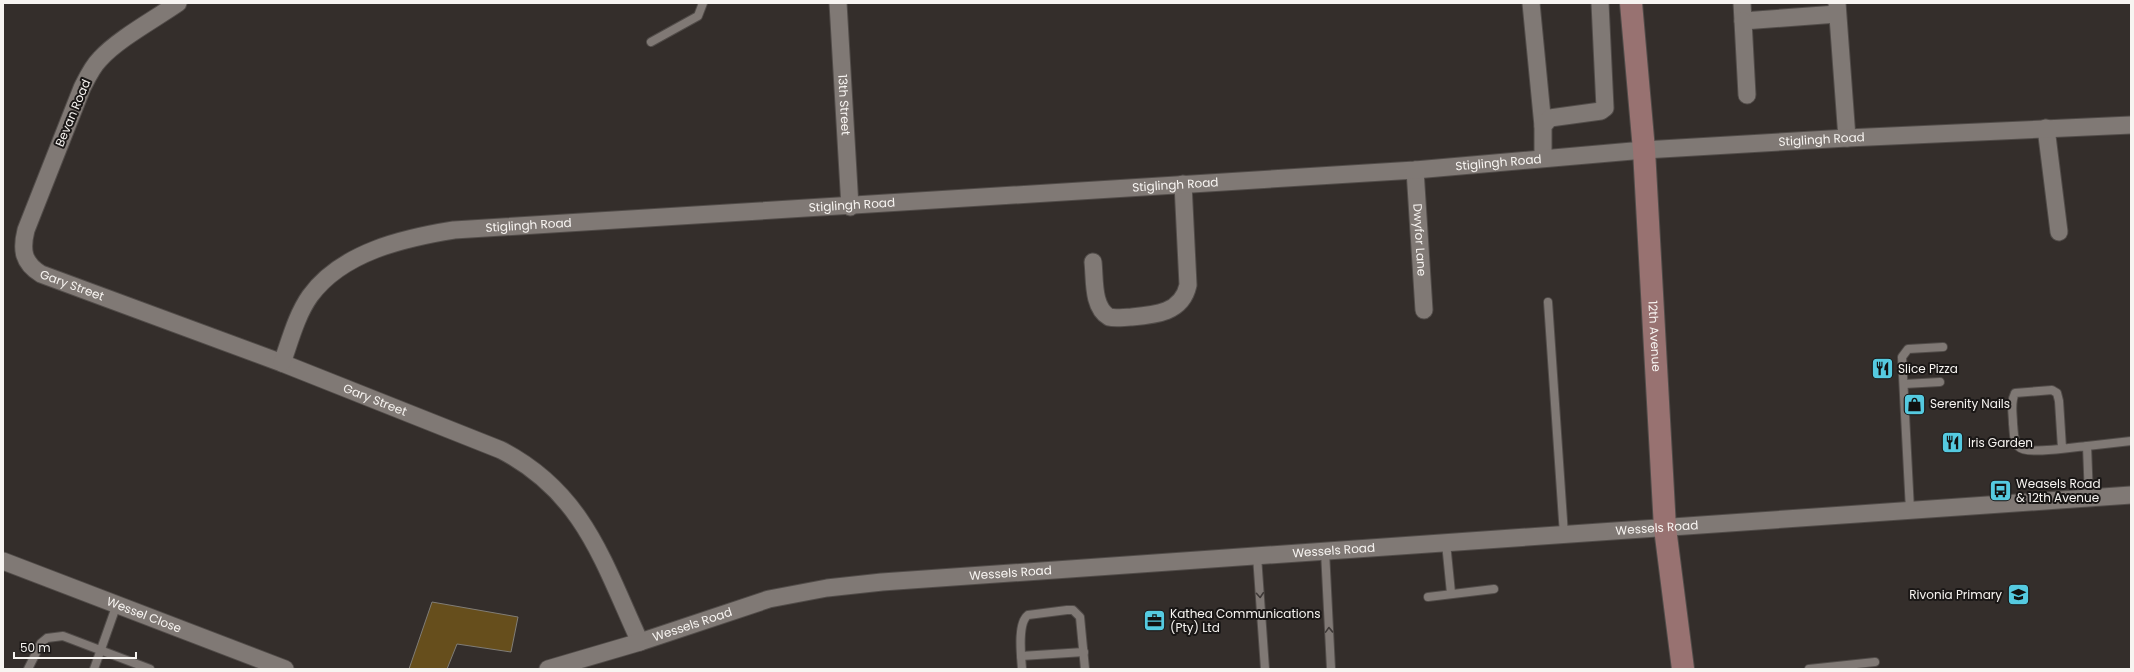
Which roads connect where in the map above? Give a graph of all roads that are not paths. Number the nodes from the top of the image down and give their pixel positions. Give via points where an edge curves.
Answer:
1 (178, 3) edge
2 (703, 3) edge
3 (838, 3) edge
4 (1531, 3) edge
5 (1600, 3) edge
6 (1631, 3) edge
7 (1742, 3) edge
8 (1837, 9) edge
9 (1743, 21) junction
10 (651, 42) dead end
11 (1747, 94) dead end
12 (2131, 125) edge
13 (1543, 126) junction
14 (2046, 128) junction
15 (1847, 138) junction
16 (1644, 150) junction
17 (1543, 158) junction
18 (1416, 170) junction
19 (1183, 184) junction
20 (850, 207) junction
21 (2059, 232) dead end
22 (25, 261) joint
23 (1093, 262) dead end
24 (1548, 302) dead end
25 (1424, 310) dead end
26 (1943, 347) dead end
27 (282, 363) junction
28 (1940, 382) dead end
29 (1904, 384) junction
30 (2131, 441) edge
31 (2087, 446) junction
32 (2062, 448) junction
33 (2131, 495) edge
34 (2089, 498) junction
35 (1910, 510) junction
36 (1665, 528) junction
37 (1564, 535) junction
38 (1446, 543) junction
39 (1325, 551) junction
40 (1257, 556) junction
41 (3, 561) edge
42 (1494, 589) dead end
43 (1451, 593) junction
44 (1428, 597) dead end
45 (117, 604) junction
46 (640, 642) junction
47 (101, 650) junction
48 (1084, 652) junction
49 (1021, 656) junction
50 (1875, 662) dead end
51 (28, 669) edge
52 (94, 669) edge
53 (150, 669) edge
54 (285, 669) edge
55 (548, 669) edge
56 (1022, 669) edge
57 (1085, 669) edge
58 (1265, 669) edge
59 (1331, 669) edge
60 (1683, 669) edge
61 (1809, 669) edge

1 - 22 street, Bevan Road via 111,49 90,72 26,230 23,241
2 - 10 lane via 698,16
3 - 20 street, 13th Street
4 - 13 street
5 - 13 street via 1605,108 1601,111 1550,118
6 - 16 main road, 12th Avenue
7 - 9 street
8 - 9 street
8 - 15 street
9 - 11 street
12 - 14 street, Stiglingh Road
13 - 17 street
14 - 15 street, Stiglingh Road
14 - 21 street
15 - 16 street, Stiglingh Road
16 - 17 street, Stiglingh Road
16 - 36 main road, 12th Avenue
17 - 18 street, Stiglingh Road
18 - 19 street, Stiglingh Road
18 - 25 street, Dwyfor Lane
19 - 20 street, Stiglingh Road
19 - 23 street via 1188,285 1180,302 1156,315 1113,318 1103,312 1097,300
20 - 27 street, Stiglingh Road via 454,230 411,238 354,259 324,280 300,313
22 - 27 street, Gary Street via 41,274
24 - 37 lane
26 - 29 lane via 1908,349 1904,352
27 - 46 street, Gary Street via 501,450 532,468 568,502 582,522
28 - 29 lane
29 - 35 lane
30 - 31 lane
31 - 32 lane
31 - 34 lane
32 - 32 lane via 2025,451 2019,448 2014,441 2012,400 2015,393 2052,390 2056,392 2059,401
33 - 34 street, Wessels Road
34 - 35 street, Wessels Road
35 - 36 street, Wessels Road
36 - 37 street, Wessels Road
36 - 60 main road, 12th Avenue
37 - 38 street, Wessels Road
38 - 39 street, Wessels Road
38 - 43 lane
39 - 40 street, Wessels Road
59 -> 39 lane
40 - 46 street, Wessels Road via 827,588 769,599
40 -> 58 lane
41 - 45 street, Wessel Close
42 - 43 lane
43 - 44 lane
45 - 47 lane
45 - 54 street, Wessel Close
46 - 55 street, Wessels Road
47 - 51 lane via 63,636 47,638 40,643
47 - 52 lane
47 - 53 lane
48 - 49 lane
48 - 49 lane via 1080,617 1073,610 1067,610 1025,617 1022,622
48 - 57 lane
49 - 56 lane
50 - 61 lane

